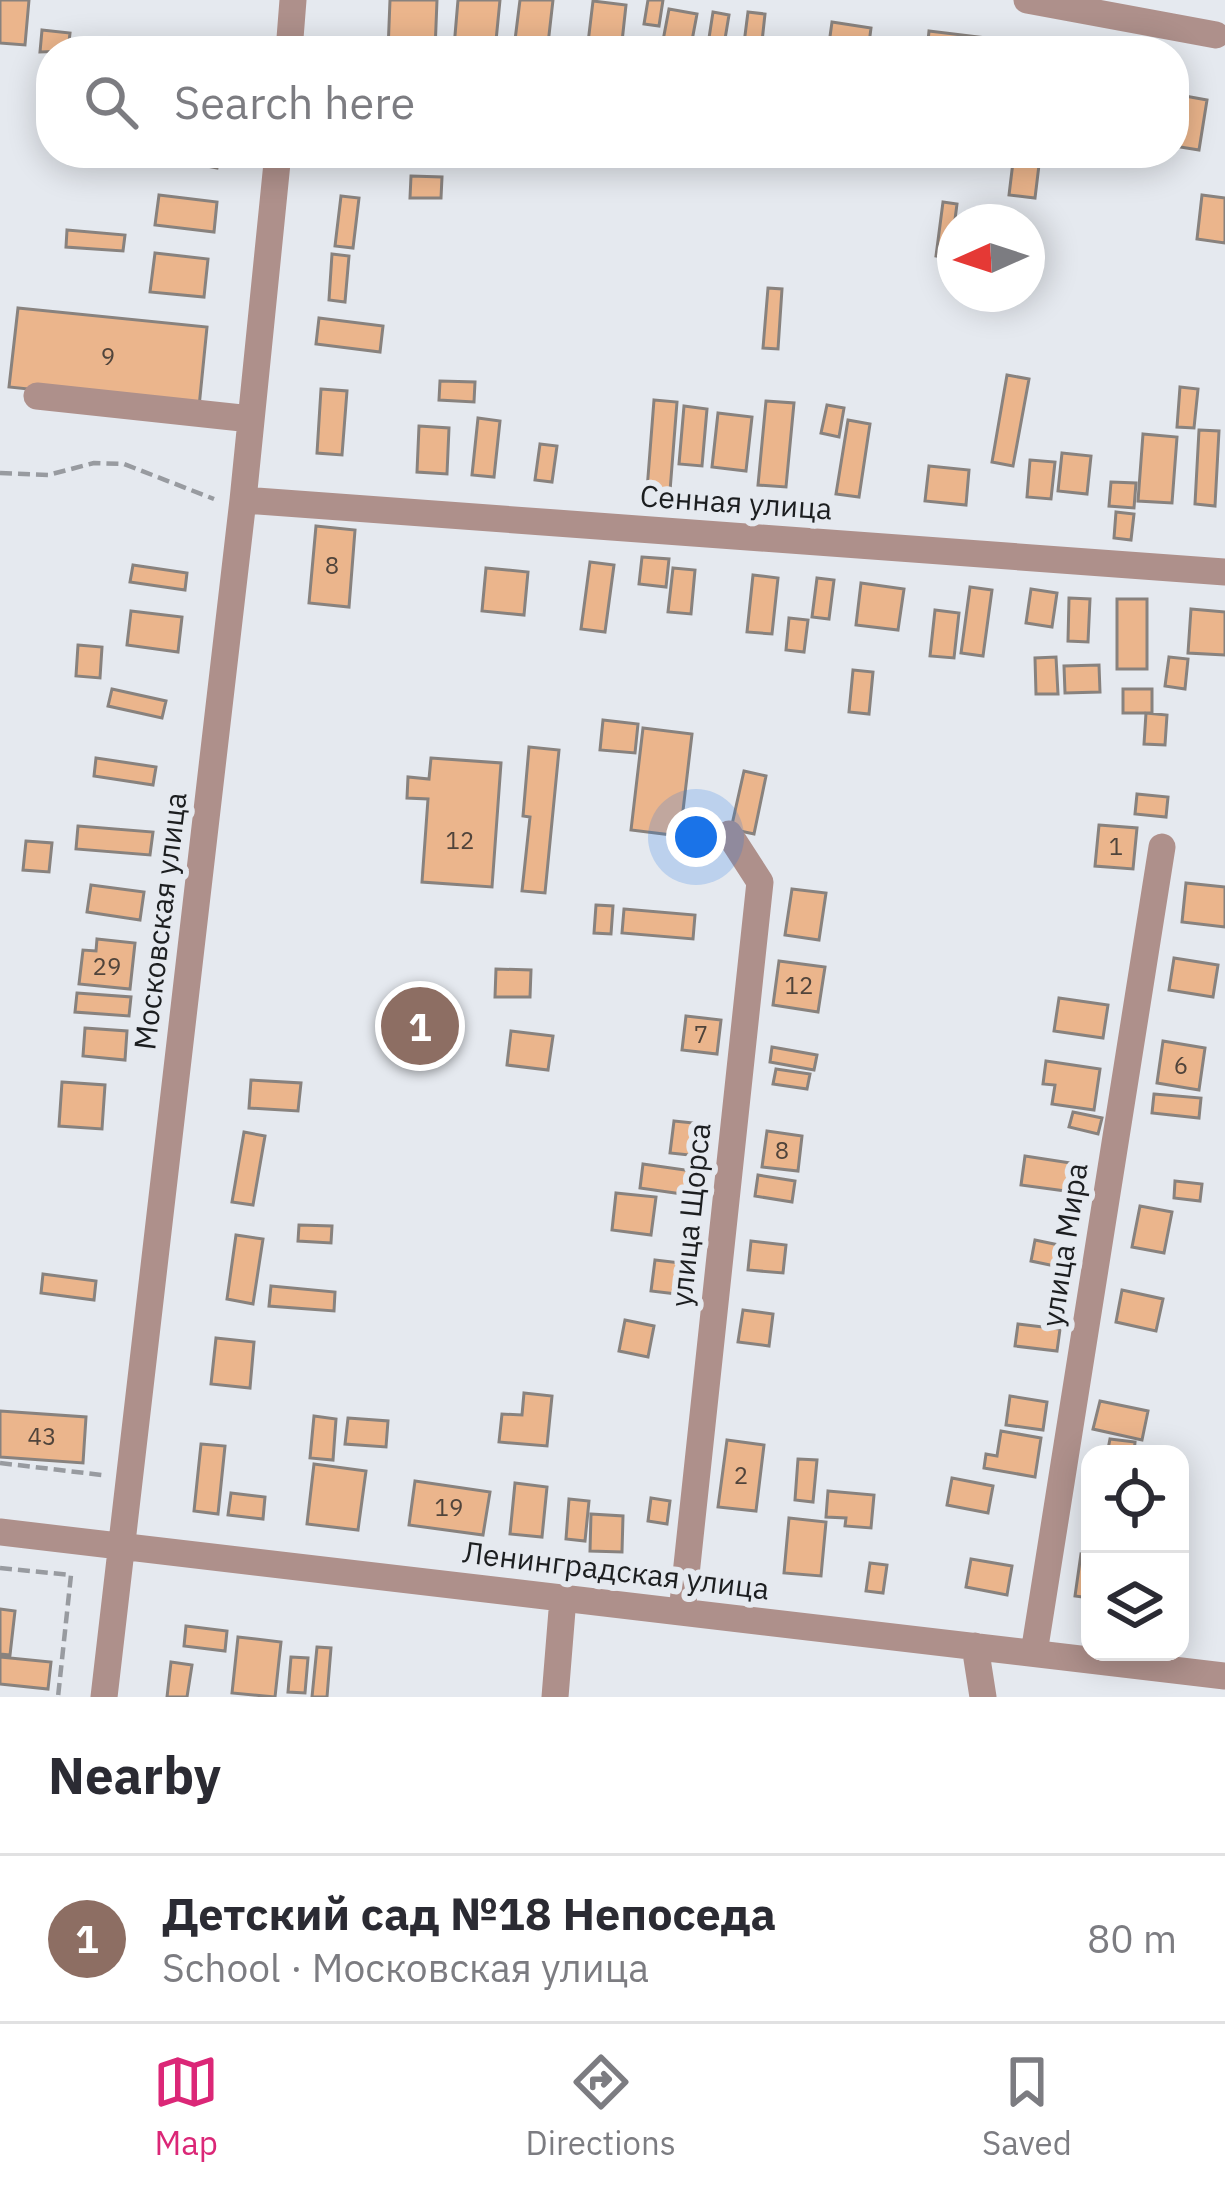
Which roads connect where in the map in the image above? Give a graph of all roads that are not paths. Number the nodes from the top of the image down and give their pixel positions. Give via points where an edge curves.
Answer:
1 (293, 0) edge
2 (1027, 0) edge
3 (1216, 35) dead end
4 (290, 36) edge
5 (276, 168) edge
6 (37, 396) dead end
7 (251, 418) junction
8 (243, 500) junction
9 (1225, 572) edge
10 (729, 834) dead end
11 (1162, 847) dead end
12 (0, 1532) edge
13 (122, 1546) junction
14 (562, 1598) junction
15 (682, 1612) junction
16 (975, 1646) junction
17 (1034, 1653) junction
18 (1225, 1676) edge
19 (104, 1697) edge
20 (555, 1697) edge
21 (983, 1697) edge

1 - 4 street
2 - 3 street
5 - 7 street, Московская улица
6 - 7 street
7 - 8 street, Московская улица
8 - 9 street, Сенная улица
8 - 13 street, Московская улица
10 - 15 street, улица Щорса via 760,882
11 - 17 street, улица Мира
12 - 13 street, Ленинградская улица
13 - 14 street, Ленинградская улица
13 - 19 street, Московская улица
14 - 15 street, Ленинградская улица
14 - 20 street
15 - 16 street, Ленинградская улица
16 - 17 street, Ленинградская улица
16 - 21 street
17 - 18 street, Ленинградская улица

